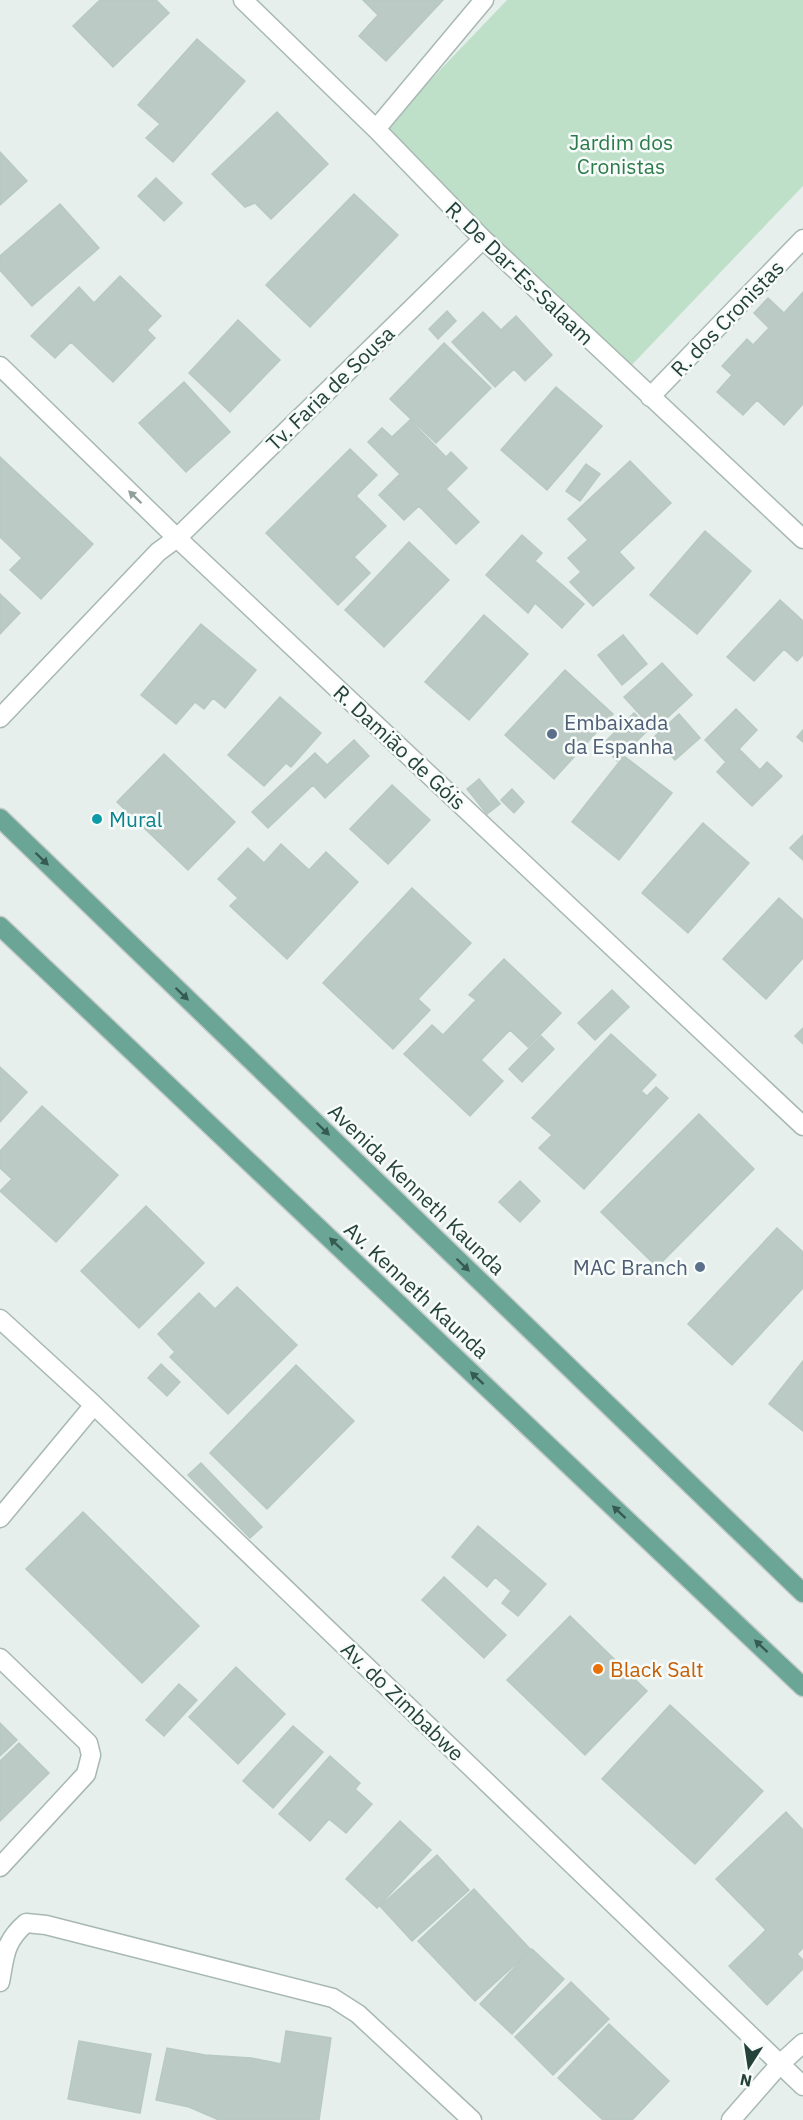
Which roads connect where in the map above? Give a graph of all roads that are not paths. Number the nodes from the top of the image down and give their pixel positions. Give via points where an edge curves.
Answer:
1 (243, 0) edge
2 (484, 0) edge
3 (376, 129) junction
4 (803, 239) edge
5 (483, 240) junction
6 (0, 366) edge
7 (650, 397) junction
8 (177, 538) junction
9 (803, 539) edge
10 (0, 718) edge
11 (0, 818) edge
12 (0, 926) edge
13 (803, 1126) edge
14 (0, 1319) edge
15 (94, 1405) junction
16 (0, 1518) edge
17 (803, 1593) edge
18 (0, 1658) edge
19 (803, 1687) edge
20 (0, 1868) edge
21 (0, 1982) edge
22 (803, 2043) edge
23 (780, 2064) junction
24 (803, 2086) edge
25 (460, 2116) edge
26 (731, 2120) edge

1 - 3 street, R. De Dar-Es-Salaam
2 - 3 street
3 - 5 street, R. De Dar-Es-Salaam
4 - 7 street, R. dos Cronistas
5 - 7 street, R. De Dar-Es-Salaam
5 - 8 street, Tv. Faria de Sousa
8 -> 6 street, R. Damião de Góis
7 - 9 street, R. De Dar-Es-Salaam
8 - 10 street, Tv. Faria de Sousa via 158,552
8 - 13 street, R. Damião de Góis
11 -> 17 main road, Avenida Kenneth Kaunda
19 -> 12 main road, Av. Kenneth Kaunda
14 - 15 street, Av. do Zimbabwe
15 - 16 street
15 - 23 street, Av. do Zimbabwe
18 - 20 street via 88,1743 91,1755 86,1774
21 - 25 street via 6,1950 14,1934 26,1923 333,1998 358,2014
22 - 23 street
23 - 24 street, Av. do Zimbabwe
23 - 26 street

